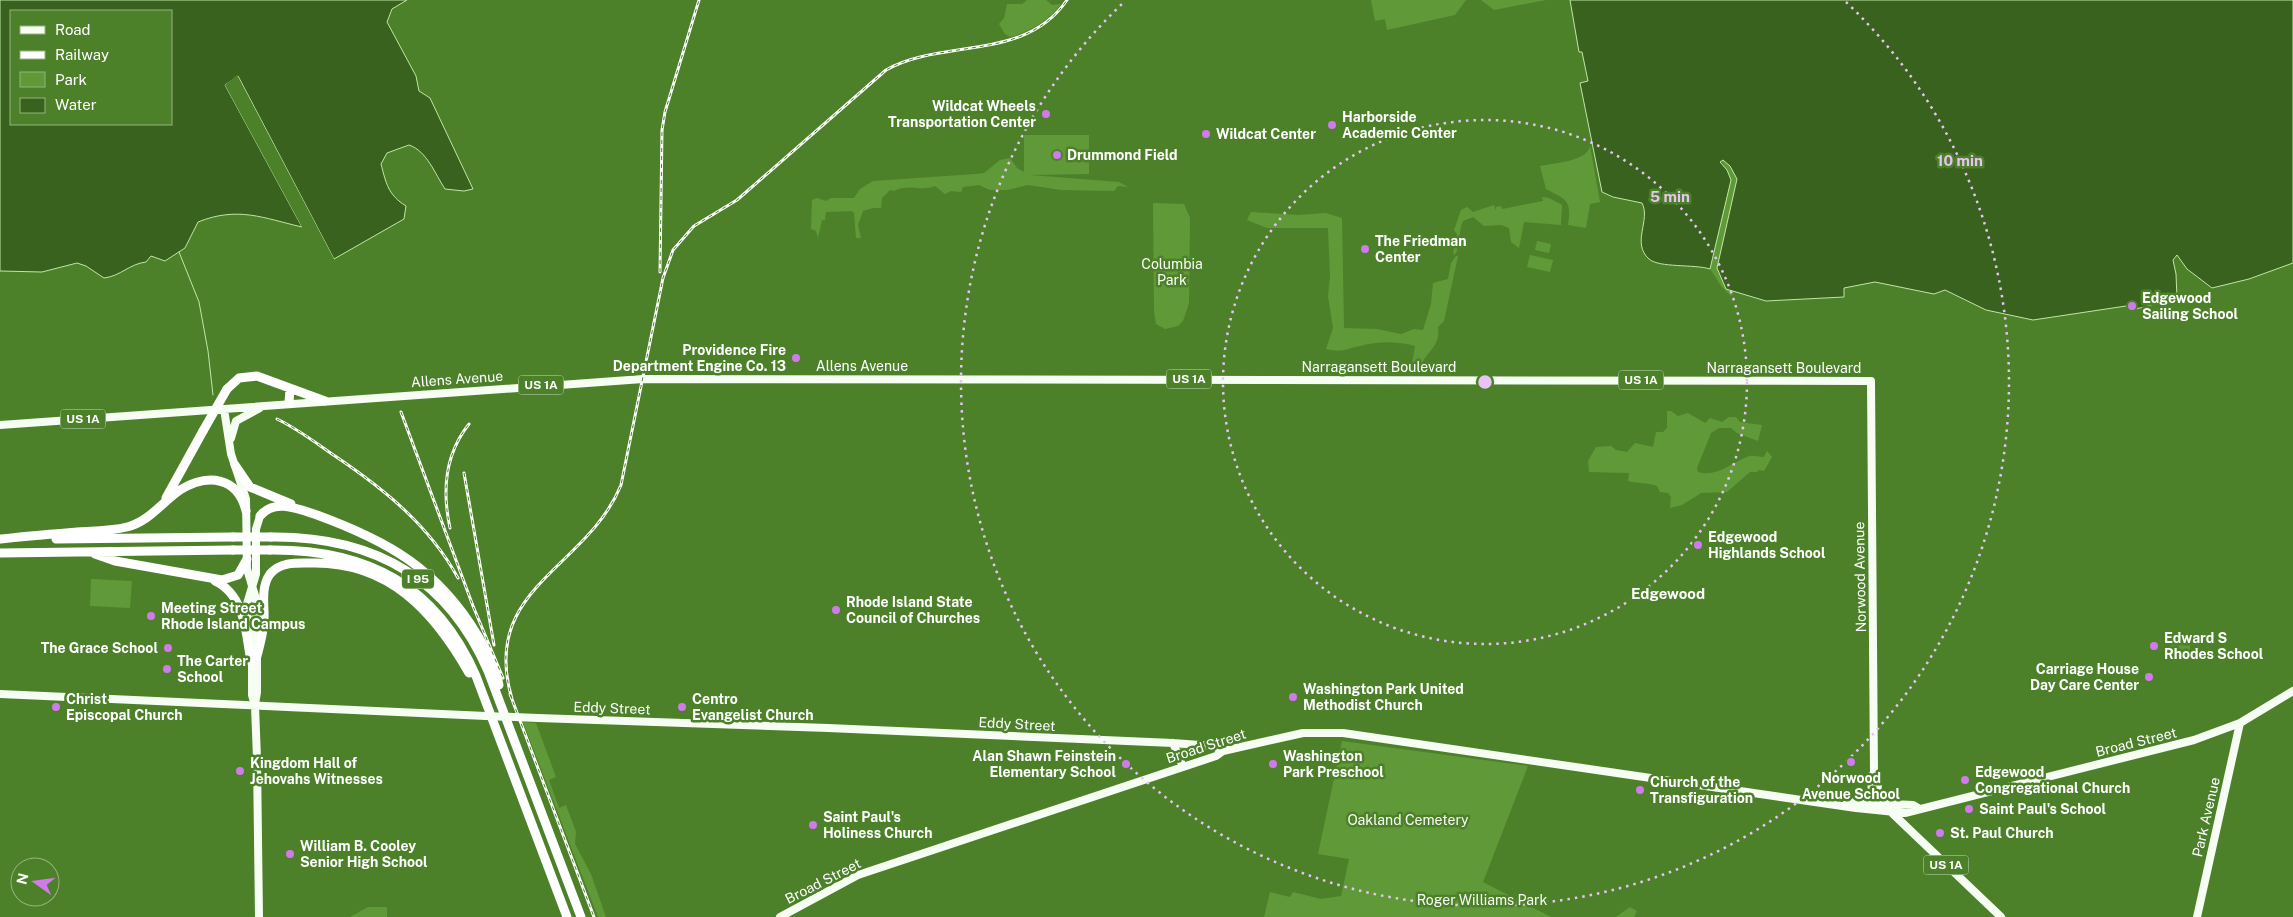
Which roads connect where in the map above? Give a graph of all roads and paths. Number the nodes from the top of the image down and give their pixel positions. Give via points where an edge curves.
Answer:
1 (1006, 379) joint
2 (1871, 381) joint
3 (290, 388) junction
4 (325, 401) junction
5 (289, 403) junction
6 (268, 405) junction
7 (224, 409) junction
8 (0, 425) edge
9 (230, 448) junction
10 (235, 465) junction
11 (246, 511) junction
12 (304, 511) junction
13 (155, 512) junction
14 (260, 516) joint
15 (25, 538) junction
16 (0, 540) edge
17 (89, 552) junction
18 (0, 553) edge
19 (246, 559) junction
20 (205, 578) junction
21 (252, 588) junction
22 (254, 659) junction
23 (2293, 692) edge
24 (0, 694) edge
25 (255, 706) junction
26 (487, 706) junction
27 (502, 708) junction
28 (2240, 723) junction
29 (1173, 743) junction
30 (1223, 751) junction
31 (1183, 766) junction
32 (1872, 804) junction
33 (1918, 808) junction
34 (1892, 812) junction
35 (259, 917) edge
36 (567, 917) edge
37 (581, 917) edge
38 (780, 917) edge
39 (2002, 917) edge
40 (2197, 917) edge

1 - 2 main road, Narragansett Boulevard / US 1A
1 - 4 main road, Allens Avenue / US 1A via 643,379
2 - 32 main road, Norwood Avenue / US 1A
3 - 4 highway
3 - 5 highway
3 - 13 highway, bridge via 269,379 249,376 236,380 227,389 170,493
4 - 5 main road, Allens Avenue / US 1A
5 - 6 main road, Allens Avenue / US 1A
6 - 7 main road, Allens Avenue / US 1A
6 - 9 main road via 245,414 236,422 231,432
7 - 8 main road, Allens Avenue / US 1A
7 - 9 main road
9 - 10 main road
10 - 11 main road via 245,494
10 - 12 highway via 252,489
11 - 13 highway via 235,488 210,481 186,487
11 - 19 main road
12 - 14 highway via 275,507
12 - 27 highway via 384,542 446,592 484,649 498,681
13 - 15 highway via 124,528
14 - 21 main road via 256,529 256,574
15 - 16 highway
15 - 27 highway, I 95, bridge via 271,536 313,538 352,545 382,556 416,577 440,598 466,629
17 - 18 highway, I 95
17 - 20 highway via 115,561
17 - 26 highway, I 95, bridge via 317,552 348,558 377,569 410,589 438,615 457,640
19 - 20 highway via 234,578
19 - 21 main road
20 - 22 highway via 225,586 236,600
21 - 22 main road via 246,607
22 - 25 main road via 252,695
22 - 26 highway via 264,623 265,585 273,571 293,563 348,565 388,582 428,614 452,645
23 - 28 main road, Broad Street
24 - 25 main road, Eddy Street
25 - 29 main road, Eddy Street, bridge
25 - 35 main road
26 - 36 highway, I 95
27 - 37 highway, I 95
28 - 33 main road, Broad Street via 2171,746
28 - 40 main road, Park Avenue
29 - 30 main road, Eddy Street via 1213,746
29 - 31 main road
30 - 31 main road, Broad Street
30 - 32 main road, Broad Street via 1302,733 1343,733 1840,804
31 - 38 main road, Broad Street via 858,874
32 - 33 main road, Broad Street via 1913,805
32 - 34 main road, Broad Street
33 - 34 main road, Broad Street via 1910,812
34 - 39 main road, US 1A

